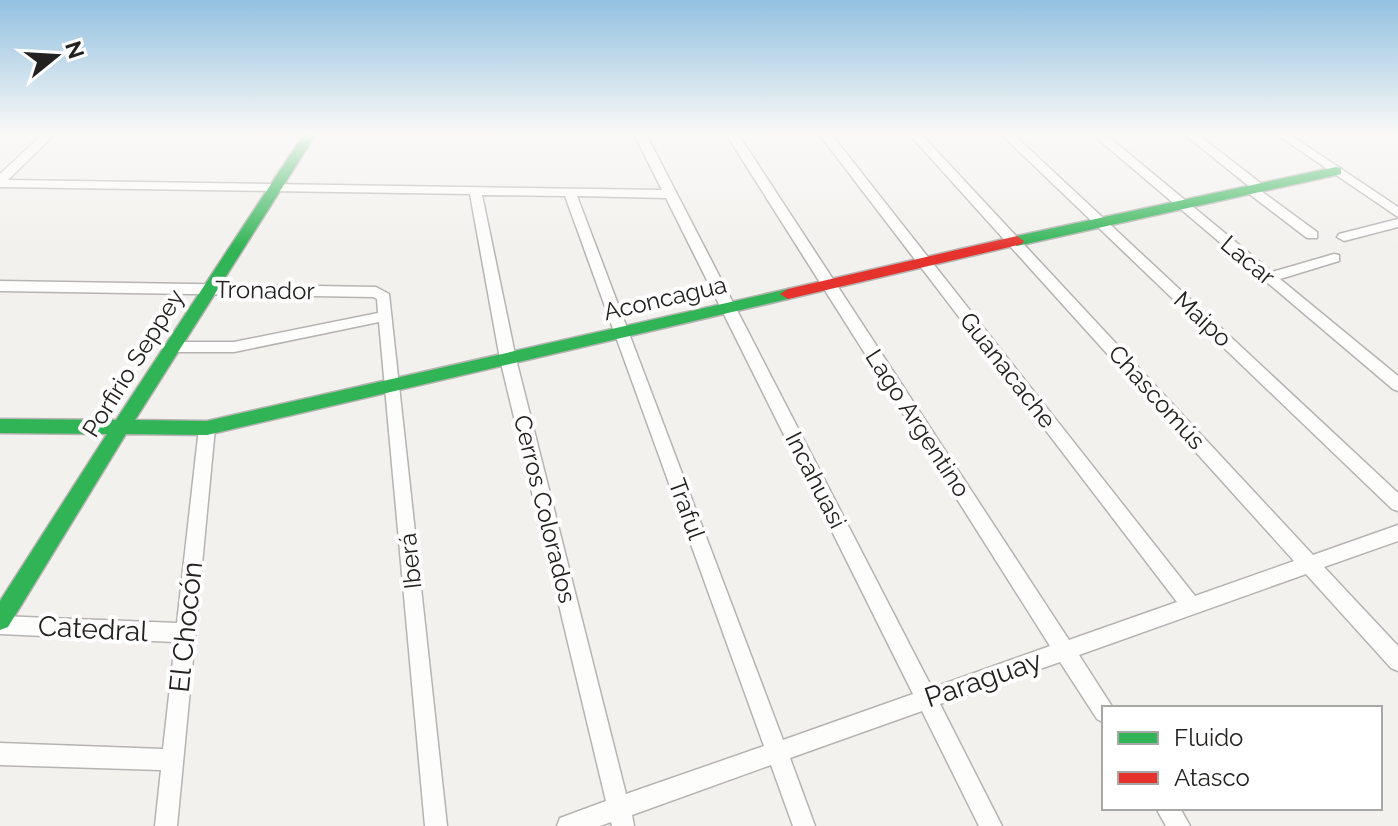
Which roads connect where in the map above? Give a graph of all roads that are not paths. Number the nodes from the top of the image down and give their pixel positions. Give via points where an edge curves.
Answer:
1 (285, 173) edge
2 (660, 173) edge
3 (757, 173) edge
4 (855, 173) edge
5 (950, 173) edge
6 (1048, 173) edge
7 (1143, 173) edge
8 (1236, 173) edge
9 (1329, 173) edge
10 (1338, 173) edge
11 (0, 182) edge
12 (275, 188) junction
13 (1256, 189) junction
14 (475, 191) junction
15 (570, 193) junction
16 (671, 194) junction
17 (1180, 204) junction
18 (1398, 213) edge
19 (1100, 222) junction
20 (1398, 223) edge
21 (1312, 235) dead end
22 (1344, 237) dead end
23 (1014, 242) junction
24 (1334, 258) dead end
25 (924, 263) junction
26 (1269, 278) junction
27 (829, 285) junction
28 (0, 286) edge
29 (207, 290) junction
30 (385, 306) junction
31 (729, 309) junction
32 (622, 333) junction
33 (173, 347) junction
34 (508, 359) junction
35 (1398, 385) edge
36 (393, 387) junction
37 (0, 426) edge
38 (121, 428) junction
39 (207, 428) junction
40 (1398, 504) edge
41 (1398, 533) edge
42 (1310, 565) junction
43 (1191, 606) junction
44 (0, 623) edge
45 (185, 633) junction
46 (1064, 651) junction
47 (1398, 661) edge
48 (926, 699) junction
49 (1102, 709) edge
50 (776, 751) junction
51 (0, 754) edge
52 (173, 760) junction
53 (620, 817) edge
54 (166, 826) edge
55 (436, 826) edge
56 (568, 826) edge
57 (804, 826) edge
58 (991, 826) edge

1 - 12 street, Porfirio Seppey
2 - 16 street, Incahuasi
3 - 27 street, Lago Argentino
4 - 25 street, Guanacache
5 - 23 street, Chascomús
6 - 19 street, Maipo
7 - 17 street, Lacar
8 - 13 street
9 - 13 street, Aconcagua
10 - 18 street
11 - 12 street
12 - 14 street
12 - 29 street, Porfirio Seppey
13 - 17 street, Aconcagua
13 - 21 street
14 - 15 street
14 - 34 street, Cerros Colorados
15 - 16 street
15 - 32 street, Traful
16 - 31 street, Incahuasi
17 - 19 street, Aconcagua
17 - 26 street, Lacar
19 - 23 street, Aconcagua
19 - 40 street, Maipo
20 - 22 street
23 - 25 street, Aconcagua
23 - 42 street, Chascomús
24 - 26 street
25 - 27 street, Aconcagua
25 - 43 street, Guanacache
26 - 35 street, Lacar
27 - 31 street, Aconcagua
27 - 46 street, Lago Argentino
28 - 29 street, Tronador
29 - 30 street, Tronador via 376,292
29 - 33 street, Porfirio Seppey
30 - 33 street via 234,347
30 - 36 street, Iberá
31 - 32 street, Aconcagua
31 - 48 street, Incahuasi
32 - 34 street, Aconcagua
32 - 50 street, Traful
33 - 38 street, Porfirio Seppey
34 - 36 street, Aconcagua
34 - 53 street, Cerros Colorados
36 - 39 street, Aconcagua
36 - 55 street, Iberá
37 - 38 street, Aconcagua
38 - 39 street, Aconcagua
38 - 44 street, Porfirio Seppey
39 - 45 street, El Chocón
41 - 42 street, Paraguay
42 - 43 street, Paraguay
42 - 47 street, Chascomús
43 - 46 street, Paraguay
44 - 45 street, Catedral
45 - 52 street, El Chocón
46 - 48 street, Paraguay
46 - 49 street, Lago Argentino
48 - 50 street, Paraguay
48 - 58 street, Incahuasi
50 - 53 street, Paraguay
50 - 57 street, Traful
51 - 52 street
52 - 54 street, El Chocón
53 - 56 street, Paraguay

